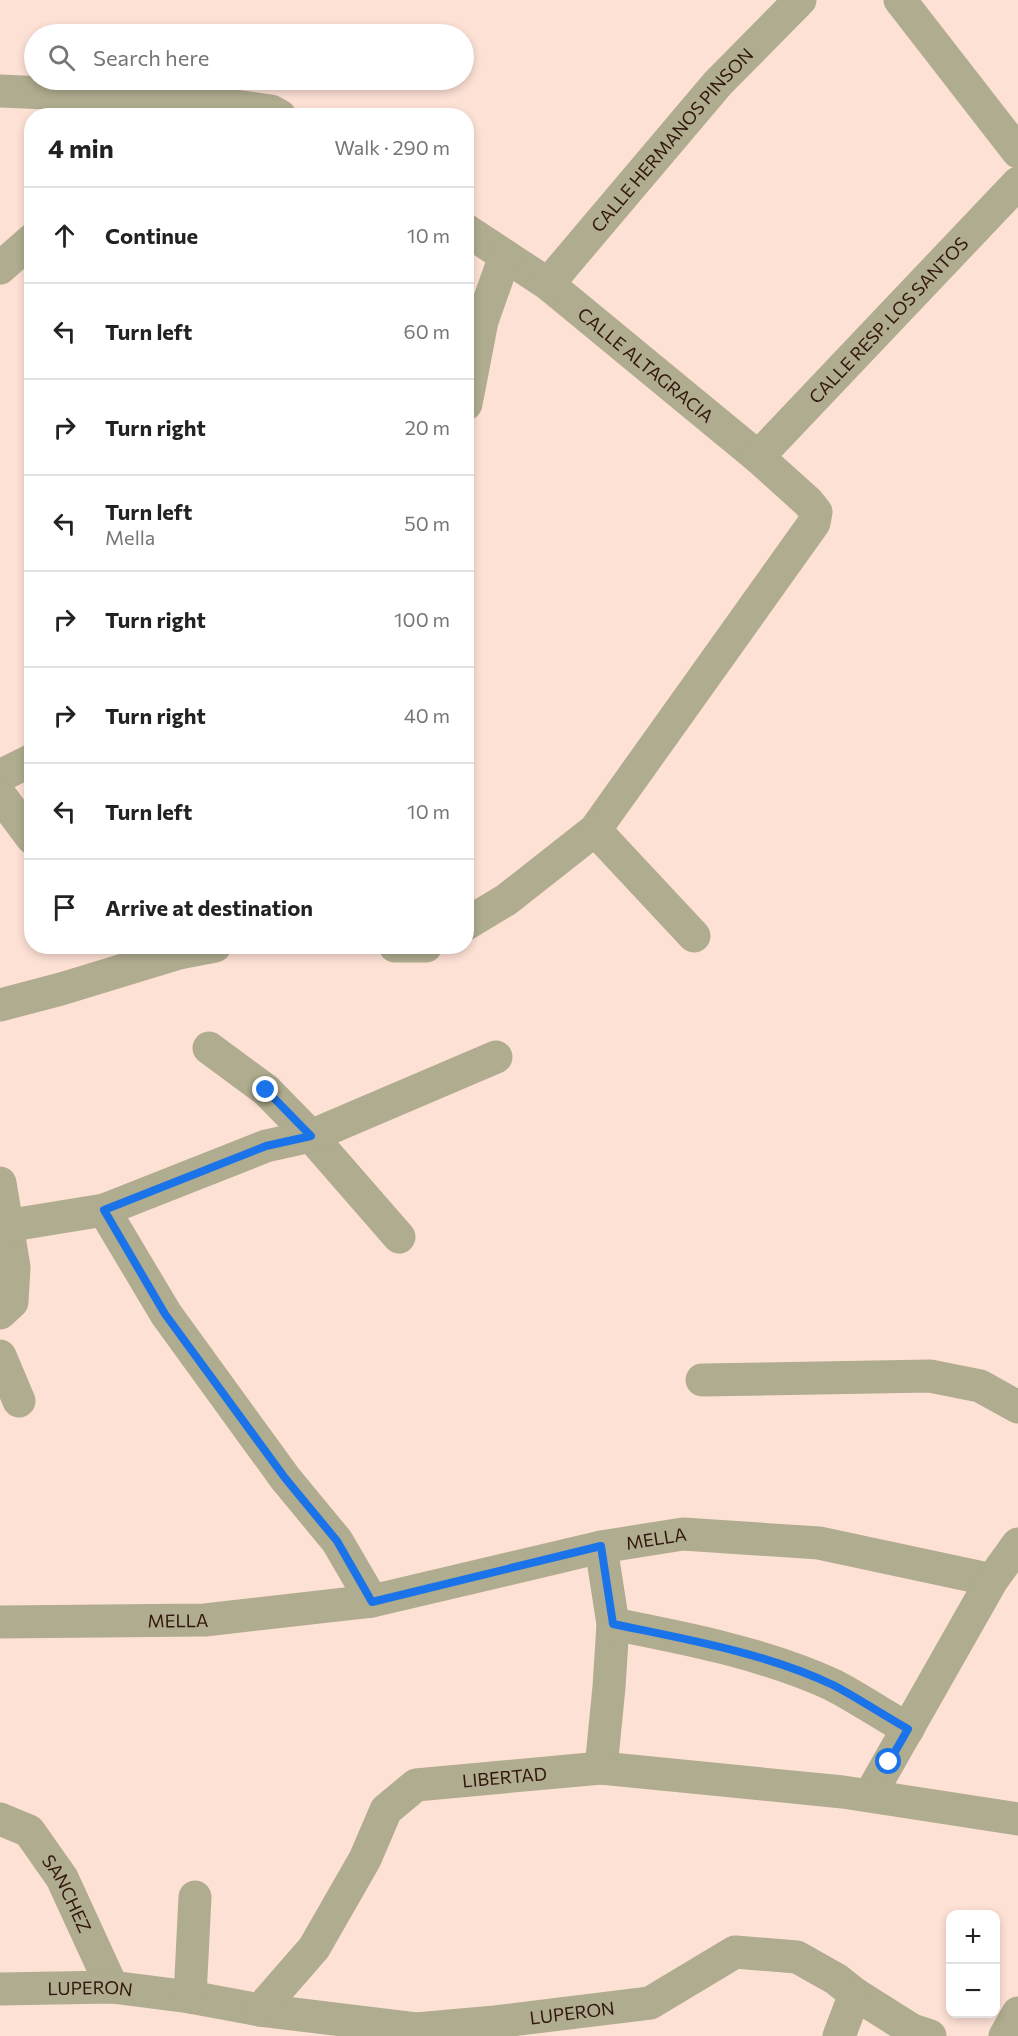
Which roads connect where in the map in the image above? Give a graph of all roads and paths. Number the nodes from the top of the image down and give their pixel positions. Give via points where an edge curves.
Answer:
1 (800, 0) edge
2 (900, 0) edge
3 (0, 91) edge
4 (178, 107) edge
5 (201, 108) edge
6 (1018, 152) edge
7 (1018, 183) edge
8 (474, 235) edge
9 (24, 247) edge
10 (506, 256) junction
11 (0, 268) edge
12 (548, 284) junction
13 (474, 362) edge
14 (758, 457) junction
15 (24, 764) edge
16 (0, 776) edge
17 (0, 795) edge
18 (24, 826) edge
19 (595, 830) junction
20 (474, 919) edge
21 (694, 936) dead end
22 (176, 954) edge
23 (0, 1005) edge
24 (209, 1048) dead end
25 (496, 1057) dead end
26 (311, 1136) junction
27 (0, 1184) edge
28 (104, 1210) junction
29 (4, 1226) edge
30 (399, 1237) dead end
31 (0, 1313) edge
32 (0, 1356) edge
33 (702, 1380) dead end
34 (19, 1401) dead end
35 (1018, 1407) edge
36 (1018, 1544) edge
37 (601, 1546) junction
38 (992, 1580) junction
39 (372, 1602) junction
40 (0, 1622) edge
41 (613, 1624) junction
42 (908, 1729) junction
43 (601, 1768) junction
44 (870, 1795) junction
45 (0, 1819) edge
46 (1018, 1819) edge
47 (195, 1896) dead end
48 (112, 1988) junction
49 (0, 1989) edge
50 (855, 1994) junction
51 (190, 1997) junction
52 (1018, 2013) edge
53 (277, 2020) edge
54 (495, 2029) edge
55 (838, 2036) edge
56 (930, 2036) edge
57 (1005, 2036) edge

1 - 12 street, CALLE HERMANOS PINSON via 718,83
2 - 6 street
3 - 4 street
4 - 5 street
7 - 14 street, CALLE RESP. LOS SANTOS
8 - 10 street, CALLE ALTAGRACIA
9 - 11 street
10 - 12 street, CALLE ALTAGRACIA
10 - 13 street via 482,321
12 - 14 street, CALLE ALTAGRACIA
14 - 19 street, CALLE ALTAGRACIA via 808,502 816,512 814,523
15 - 16 street
17 - 18 street
19 - 20 street via 506,900
19 - 21 street
22 - 23 street
24 - 26 street via 266,1090
25 - 26 street
26 - 28 street via 266,1146
26 - 30 street
27 - 29 street
28 - 29 street
28 - 39 street via 165,1314 285,1478 337,1541
29 - 31 street via 14,1267 12,1302
32 - 34 street
33 - 35 street via 930,1376 980,1386
36 - 38 street
37 - 38 street, MELLA via 683,1534 819,1543
37 - 39 street, MELLA
37 - 41 street
38 - 42 street
39 - 40 street, MELLA via 205,1620
41 - 42 street via 763,1659 832,1685
41 - 43 street
42 - 44 street
43 - 44 street, LIBERTAD
43 - 53 street, LIBERTAD via 416,1785 386,1810 365,1859
44 - 46 street, LIBERTAD
45 - 48 street, SANCHEZ via 29,1831 62,1878
47 - 51 street
48 - 49 street, LUPERON
48 - 51 street, LUPERON
50 - 54 street, LUPERON via 797,1957 735,1952 650,2002
50 - 55 street
50 - 56 street, LUPERON via 912,2030
51 - 53 street, LUPERON
52 - 57 street
53 - 54 street, LUPERON via 416,2029

